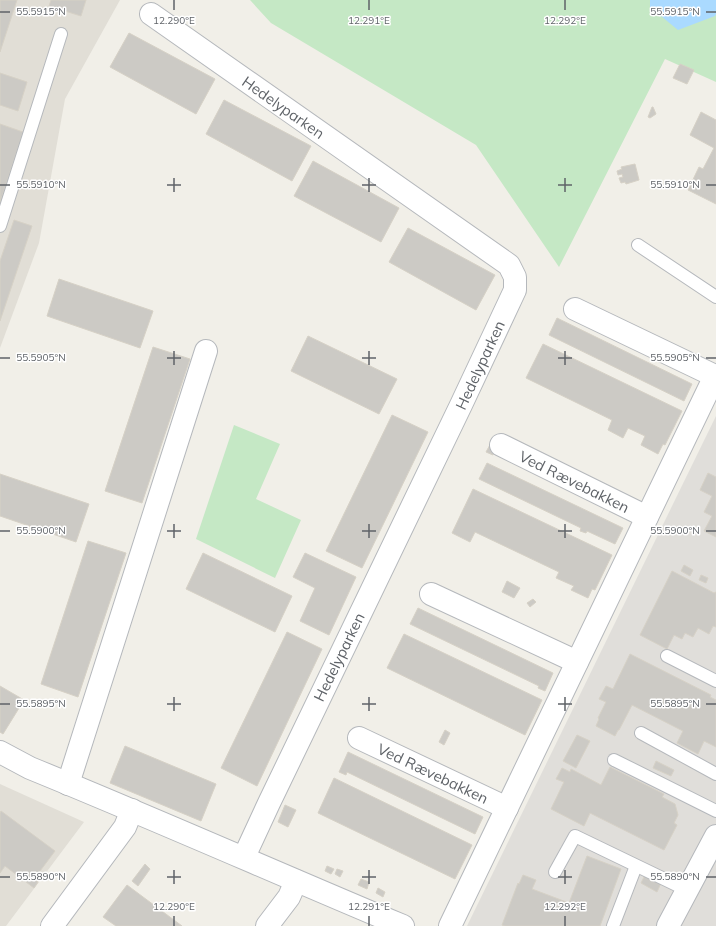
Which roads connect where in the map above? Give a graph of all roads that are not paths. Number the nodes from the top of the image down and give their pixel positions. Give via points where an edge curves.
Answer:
1 (151, 14) dead end
2 (62, 34) dead end
3 (0, 226) edge
4 (638, 245) dead end
5 (716, 297) edge
6 (575, 309) dead end
7 (206, 351) dead end
8 (716, 375) edge
9 (501, 446) dead end
10 (647, 517) junction
11 (431, 594) dead end
12 (668, 656) dead end
13 (577, 662) junction
14 (716, 681) edge
15 (641, 733) dead end
16 (359, 738) dead end
17 (0, 752) edge
18 (614, 760) dead end
19 (716, 774) edge
20 (68, 784) junction
21 (507, 808) junction
22 (132, 810) junction
23 (716, 811) edge
24 (716, 837) edge
25 (244, 857) junction
26 (636, 866) junction
27 (555, 872) dead end
28 (296, 881) junction
29 (687, 890) junction
30 (52, 926) edge
31 (267, 926) edge
32 (403, 926) edge
33 (450, 926) edge
34 (613, 926) edge
35 (668, 926) edge

1 - 25 street, Hedelyparken via 509,265 515,277 515,290 508,305
2 - 3 lane
4 - 5 lane
6 - 8 street, Ved Rævebakken
7 - 20 street
8 - 10 street, Ved Rævebakken
9 - 10 street, Ved Rævebakken
10 - 13 street, Ved Rævebakken
11 - 13 street
12 - 14 lane
13 - 21 street, Ved Rævebakken
15 - 19 lane
16 - 21 street, Ved Rævebakken
17 - 20 street
18 - 23 lane
20 - 22 street
21 - 33 street, Ved Rævebakken
22 - 25 street
22 - 30 street via 125,827
24 - 29 street
25 - 28 street
26 - 27 lane via 575,836
26 - 29 lane
26 - 34 lane
28 - 31 street via 289,897
28 - 32 street
29 - 35 street

